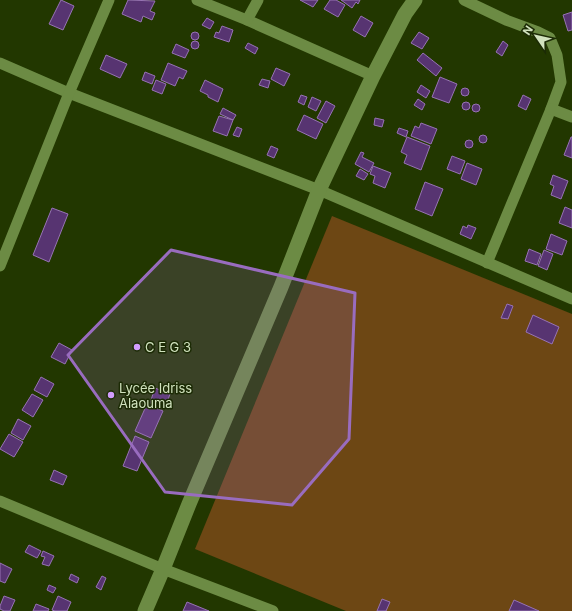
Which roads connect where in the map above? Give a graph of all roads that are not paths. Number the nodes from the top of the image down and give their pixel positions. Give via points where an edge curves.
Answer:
1 (109, 0) edge
2 (197, 0) edge
3 (258, 0) edge
4 (415, 0) edge
5 (464, 0) edge
6 (247, 20) junction
7 (0, 63) edge
8 (373, 76) junction
9 (69, 93) junction
10 (551, 109) junction
11 (572, 117) edge
12 (319, 190) junction
13 (487, 262) junction
14 (0, 266) edge
15 (572, 298) edge
16 (0, 501) edge
17 (163, 569) junction
18 (146, 611) edge
19 (274, 611) edge

1 - 9 street
2 - 6 street
3 - 6 street
4 - 8 street
5 - 10 street via 550,38 557,55 560,82
6 - 8 street
7 - 9 street
8 - 12 street
9 - 12 street
9 - 14 street
10 - 11 street
10 - 13 street
12 - 13 street
12 - 17 street
13 - 15 street
16 - 17 street
17 - 18 street
17 - 19 street

